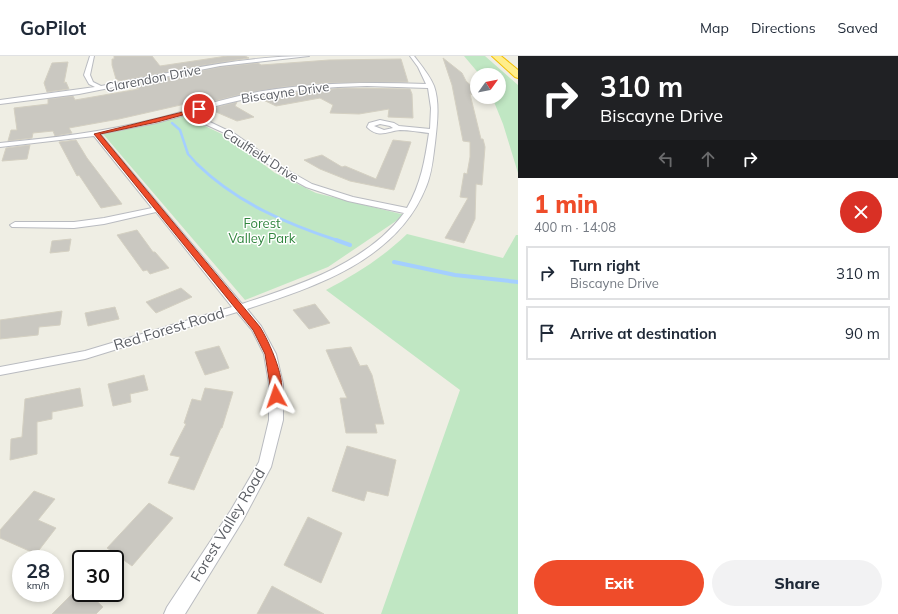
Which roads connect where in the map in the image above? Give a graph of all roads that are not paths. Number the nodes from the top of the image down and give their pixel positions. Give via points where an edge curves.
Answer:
1 (92, 56) edge
2 (307, 56) edge
3 (412, 56) edge
4 (496, 56) edge
5 (518, 75) edge
6 (431, 86) junction
7 (100, 88) junction
8 (0, 102) edge
9 (186, 113) junction
10 (397, 128) dead end
11 (433, 131) junction
12 (96, 134) junction
13 (0, 145) edge
14 (158, 209) junction
15 (408, 211) junction
16 (15, 225) dead end
17 (241, 308) junction
18 (0, 371) edge
19 (174, 614) edge

1 - 7 street via 87,75 91,83
2 - 7 street, Clarendon Drive via 220,64
3 - 6 street, Red Forest Road via 421,66
4 - 5 highway
6 - 9 street, Biscayne Drive via 361,84 285,89 238,98
6 - 11 street, Red Forest Road via 434,97
7 - 8 street, Clarendon Drive
9 - 12 street, Biscayne Drive
9 - 15 street, Caulfield Drive via 234,136 282,171 311,187 335,195
10 - 11 street
11 - 15 street, Red Forest Road via 422,187
12 - 13 street, Biscayne Drive
12 - 14 street, Forest Valley Road
14 - 16 street via 82,224
14 - 17 street, Forest Valley Road
15 - 17 street, Red Forest Road via 396,228 383,240 340,269
17 - 18 street, Red Forest Road via 85,355
17 - 19 street, Forest Valley Road via 257,329 270,354 276,384 276,420 266,462 237,515

